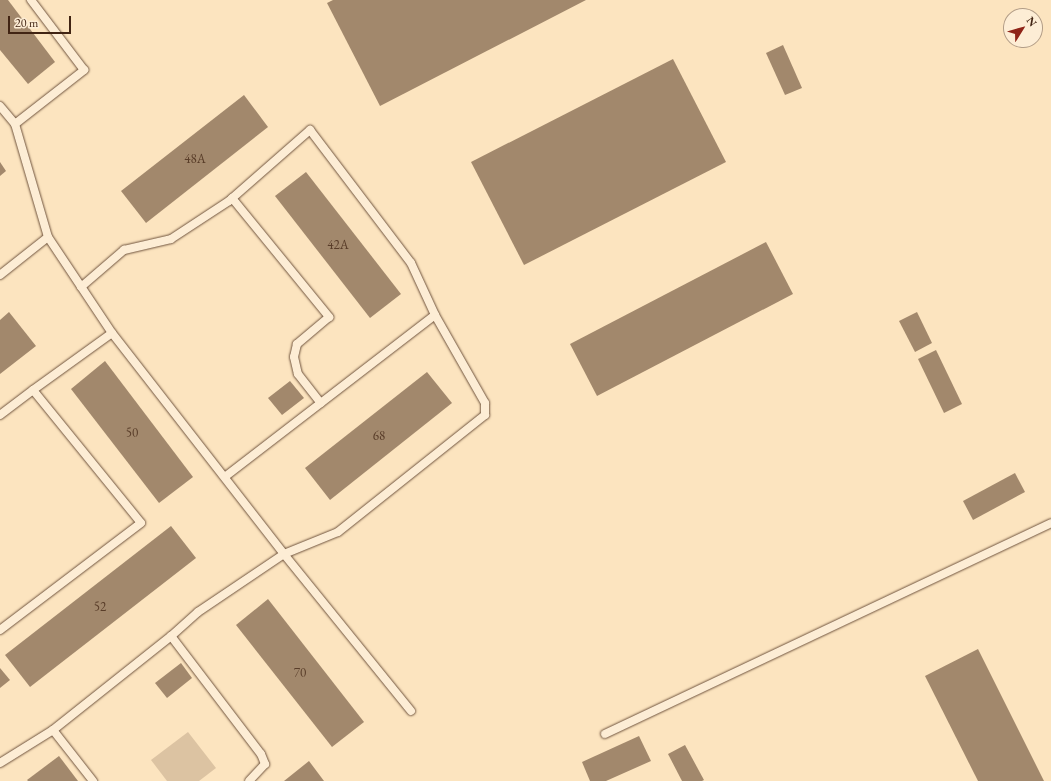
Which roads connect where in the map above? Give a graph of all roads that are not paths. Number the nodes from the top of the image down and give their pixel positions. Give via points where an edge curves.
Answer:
1 (31, 0) edge
2 (0, 106) edge
3 (15, 124) junction
4 (232, 198) junction
5 (48, 237) junction
6 (0, 275) edge
7 (82, 287) junction
8 (435, 315) junction
9 (112, 333) junction
10 (33, 390) junction
11 (321, 403) junction
12 (0, 415) edge
13 (226, 476) junction
14 (1051, 523) edge
15 (284, 554) junction
16 (0, 630) edge
17 (170, 636) junction
18 (411, 711) dead end
19 (53, 730) junction
20 (606, 734) dead end
21 (0, 763) edge
22 (93, 781) edge
23 (249, 781) edge

1 - 3 lane via 84,70
2 - 3 lane
3 - 5 lane
4 - 7 lane via 172,238 124,250
4 - 8 lane via 310,130 411,263
4 - 11 lane via 328,317 297,344 294,357 298,374
5 - 6 lane
5 - 7 lane
7 - 9 lane
8 - 11 lane
8 - 15 lane via 486,403 485,415 338,532
9 - 10 lane
9 - 13 lane
10 - 12 lane
10 - 16 lane via 141,523
11 - 13 lane
13 - 15 lane
14 - 20 lane
15 - 17 lane
15 - 18 lane
17 - 19 lane
17 - 23 lane via 261,754 265,764
19 - 21 lane
19 - 22 lane

